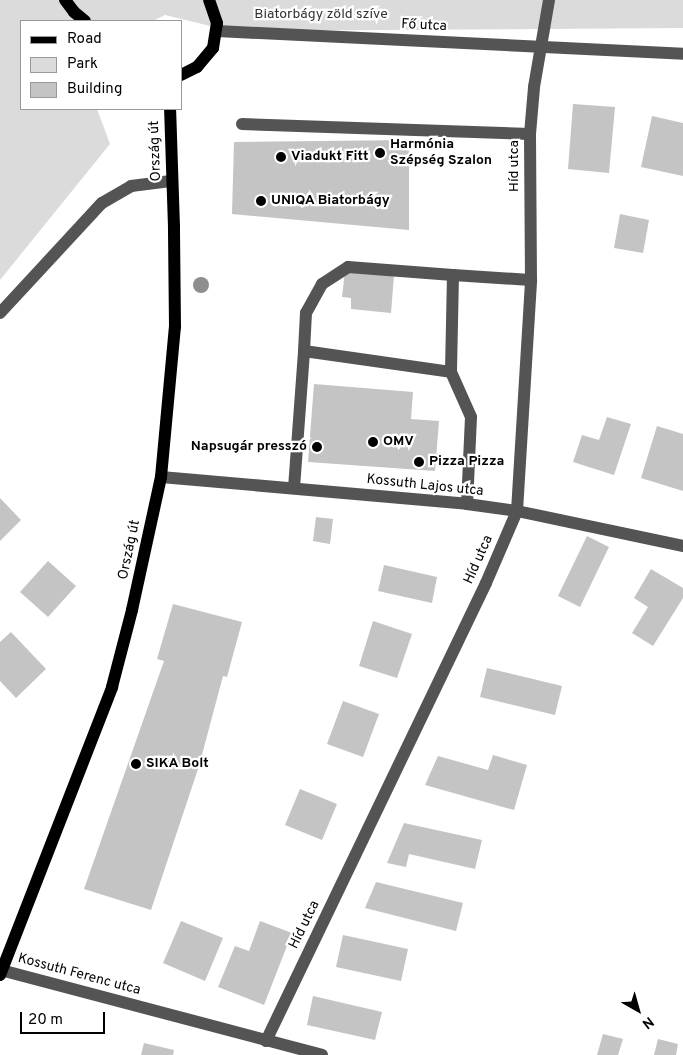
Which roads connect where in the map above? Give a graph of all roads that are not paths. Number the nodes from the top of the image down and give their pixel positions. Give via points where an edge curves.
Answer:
1 (65, 0) edge
2 (209, 0) edge
3 (549, 0) edge
4 (84, 20) edge
5 (217, 31) junction
6 (540, 46) junction
7 (682, 55) edge
8 (182, 74) edge
9 (170, 110) edge
10 (242, 124) dead end
11 (530, 134) junction
12 (171, 181) junction
13 (453, 275) junction
14 (530, 280) junction
15 (0, 313) edge
16 (304, 351) junction
17 (451, 372) junction
18 (161, 477) junction
19 (294, 488) junction
20 (466, 504) junction
21 (517, 511) junction
22 (683, 546) edge
23 (1, 972) edge
24 (266, 1041) junction
25 (322, 1055) edge

1 - 4 main road
2 - 5 main road
3 - 6 street
5 - 6 street, Fő utca
5 - 8 main road via 213,48 205,59
6 - 7 street, Fő utca
6 - 11 street, Híd utca
9 - 12 main road, Ország út
10 - 11 street
11 - 14 street, Híd utca
12 - 15 street via 131,186 102,203
12 - 18 main road, Ország út via 174,327
13 - 14 street
13 - 16 street via 348,267 322,284 306,314
13 - 17 street
14 - 21 street, Híd utca
16 - 17 street
16 - 19 street
17 - 20 street via 471,417
18 - 19 street, Kossuth Lajos utca
18 - 23 main road, Ország út via 112,687
19 - 20 street, Kossuth Lajos utca
20 - 21 street, Kossuth Lajos utca
21 - 22 street, Kossuth Lajos utca
21 - 24 street, Híd utca via 486,583
23 - 24 street, Kossuth Ferenc utca
24 - 25 street, Kossuth Ferenc utca

